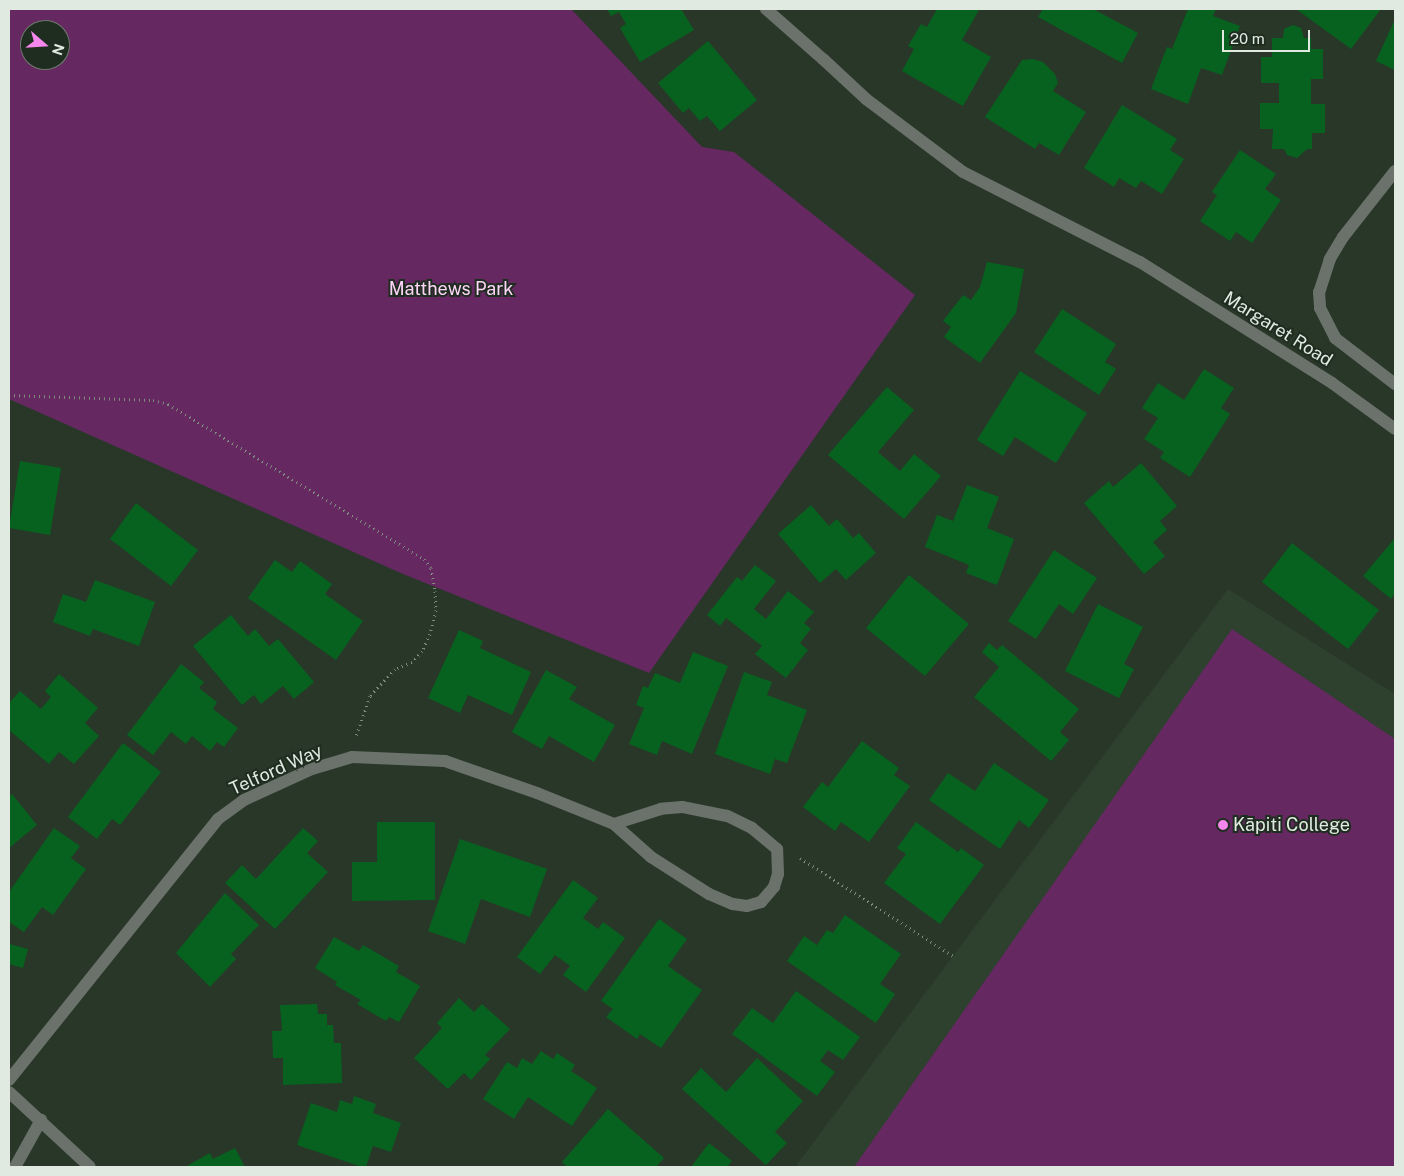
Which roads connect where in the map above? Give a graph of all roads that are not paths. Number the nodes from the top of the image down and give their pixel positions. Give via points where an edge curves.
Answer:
1 (766, 9) edge
2 (1395, 170) edge
3 (1395, 384) edge
4 (1395, 429) edge
5 (614, 824) junction
6 (9, 1080) edge
7 (9, 1092) edge
8 (41, 1120) junction
9 (14, 1167) edge
10 (90, 1167) edge

1 - 4 street, Margaret Road via 866,99 964,172 1140,262 1332,383
2 - 3 street via 1343,237 1330,259 1319,292 1320,308 1335,338
5 - 5 street, Telford Way via 651,857 709,894 733,904 747,906 761,902 774,887 778,874 777,849 764,836 727,816 682,807 661,809
5 - 6 street, Telford Way via 445,761 352,756 312,769 244,800 218,819
7 - 8 street
8 - 9 street
8 - 10 street

